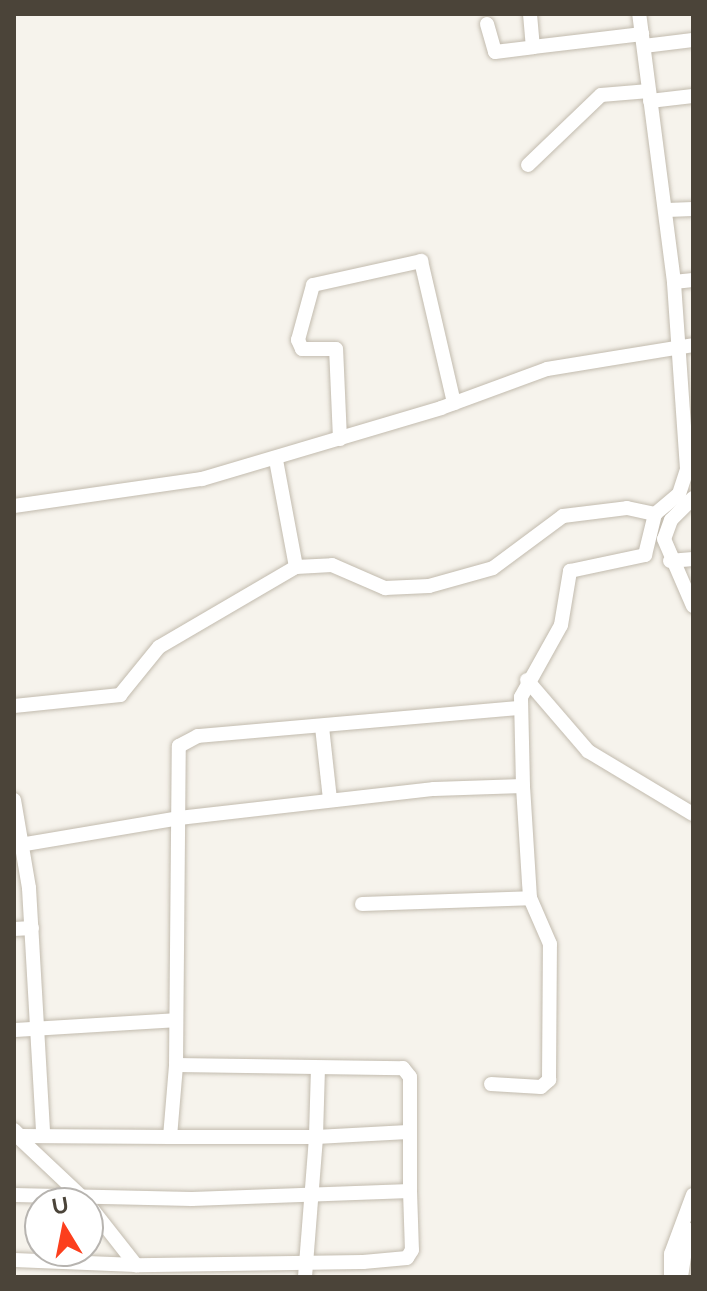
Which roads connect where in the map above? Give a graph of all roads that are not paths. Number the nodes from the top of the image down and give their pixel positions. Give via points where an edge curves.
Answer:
1 (530, 14) edge
2 (639, 14) edge
3 (487, 24) dead end
4 (643, 40) junction
5 (693, 40) edge
6 (533, 47) junction
7 (650, 96) junction
8 (693, 96) edge
9 (528, 165) dead end
10 (693, 209) edge
11 (667, 210) junction
12 (693, 280) edge
13 (674, 282) junction
14 (686, 345) edge
15 (454, 403) junction
16 (340, 439) junction
17 (276, 460) junction
18 (693, 498) edge
19 (14, 506) edge
20 (655, 514) junction
21 (693, 559) edge
22 (670, 561) junction
23 (296, 567) junction
24 (693, 606) edge
25 (527, 680) junction
26 (14, 706) edge
27 (520, 708) junction
28 (322, 727) junction
29 (523, 786) junction
30 (14, 800) edge
31 (330, 800) junction
32 (693, 814) edge
33 (179, 818) junction
34 (19, 845) edge
35 (530, 898) junction
36 (362, 904) dead end
37 (32, 928) junction
38 (14, 929) edge
39 (176, 1020) junction
40 (37, 1027) junction
41 (14, 1030) edge
42 (176, 1065) junction
43 (318, 1068) junction
44 (491, 1084) dead end
45 (408, 1132) junction
46 (16, 1134) edge
47 (43, 1134) junction
48 (170, 1137) junction
49 (316, 1137) junction
50 (71, 1187) edge
51 (410, 1191) junction
52 (693, 1195) edge
53 (313, 1197) junction
54 (104, 1201) edge
55 (693, 1221) edge
56 (104, 1224) edge
57 (14, 1260) edge
58 (136, 1265) junction
59 (306, 1270) edge
60 (671, 1277) edge
61 (681, 1277) edge

1 - 6 street
2 - 4 street
3 - 6 street via 495,52
4 - 5 street
4 - 6 street
4 - 7 street
7 - 8 street
7 - 9 street via 601,95
7 - 11 street
10 - 11 street
11 - 13 street
12 - 13 street
13 - 14 street
14 - 15 street via 547,369
14 - 20 street via 687,478 679,494
15 - 16 street
15 - 16 street via 421,261 313,285 300,318 299,346 336,349
16 - 17 street
17 - 19 street via 179,483
17 - 23 street
18 - 22 street via 666,529
20 - 23 street via 627,508 563,516 493,568 429,586 397,590 332,565
20 - 25 street via 645,555 570,571 561,625
21 - 22 street
22 - 24 street
23 - 26 street via 159,647 120,695
25 - 27 street
25 - 32 street via 588,751
27 - 28 street
27 - 29 street
28 - 31 street
28 - 33 street via 185,739 177,753
29 - 31 street
29 - 35 street
30 - 34 street
31 - 33 street
33 - 34 street
33 - 39 street
34 - 37 street
35 - 36 street
35 - 44 street via 550,944 549,1080 541,1087
37 - 38 street
37 - 40 street
39 - 40 street
39 - 42 street
40 - 41 street
40 - 47 street
42 - 43 street
42 - 48 street
43 - 45 street via 403,1068 410,1077
43 - 49 street
45 - 49 street
45 - 51 street
46 - 47 street
46 - 50 street
47 - 48 street
48 - 49 street
49 - 53 street
51 - 53 street
51 - 59 street via 411,1256
52 - 60 street via 671,1254
53 - 54 street
53 - 59 street
55 - 61 street
56 - 58 street
57 - 58 street
58 - 59 street

